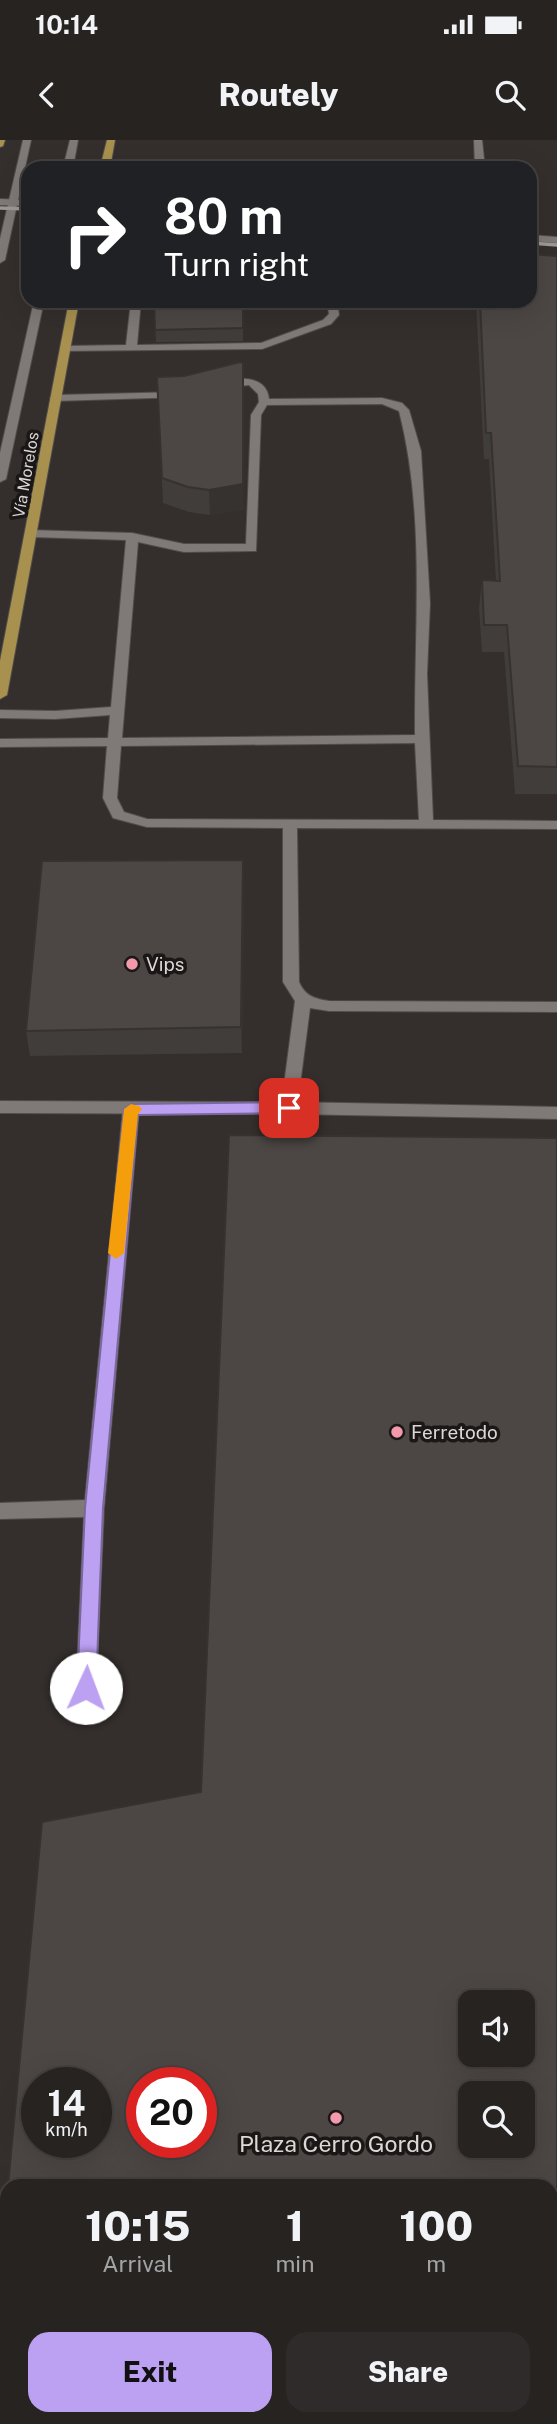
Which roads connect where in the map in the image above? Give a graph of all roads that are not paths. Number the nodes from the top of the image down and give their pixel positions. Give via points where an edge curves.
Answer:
1 (27, 140) edge
2 (74, 140) edge
3 (111, 140) edge
4 (478, 140) edge
5 (23, 161) edge
6 (70, 161) edge
7 (106, 161) edge
8 (480, 161) edge
9 (21, 169) edge
10 (0, 202) edge
11 (14, 202) junction
12 (21, 202) edge
13 (537, 239) edge
14 (557, 240) edge
15 (0, 260) edge
16 (37, 308) edge
17 (73, 308) edge
18 (135, 308) edge
19 (332, 308) edge
20 (131, 348) junction
21 (65, 349) junction
22 (211, 388) edge
23 (192, 394) edge
24 (55, 398) junction
25 (264, 402) junction
26 (0, 479) edge
27 (32, 533) junction
28 (132, 537) junction
29 (0, 695) edge
30 (117, 711) junction
31 (0, 713) edge
32 (422, 739) junction
33 (114, 740) junction
34 (0, 743) edge
35 (290, 822) junction
36 (426, 824) junction
37 (557, 825) edge
38 (303, 1000) junction
39 (557, 1007) edge
40 (0, 1107) edge
41 (289, 1108) junction
42 (131, 1109) junction
43 (557, 1113) edge
44 (94, 1508) junction
45 (0, 1511) edge
46 (86, 1688) dead end

1 - 5 street
2 - 6 street
3 - 7 main road
4 - 8 street
9 - 11 street
10 - 11 street
11 - 12 street
11 - 15 street
13 - 14 street
16 - 26 street
17 - 21 main road, Vía Morelos
18 - 20 street
19 - 20 street via 333,318 274,343
20 - 21 street
21 - 24 main road, Vía Morelos
22 - 25 street via 248,381 263,391
23 - 24 street
24 - 27 main road, Vía Morelos
25 - 28 street via 256,415 252,548 184,548
25 - 32 street via 382,401 398,405 407,415 415,451 424,603
27 - 28 street
27 - 29 main road, Vía Morelos
28 - 30 street
30 - 31 street
30 - 33 street
32 - 33 street
32 - 36 street
33 - 34 street
33 - 35 street via 110,798 118,816 147,823
35 - 36 street
35 - 38 street via 292,982
36 - 37 street
38 - 39 street via 328,1006
38 - 41 street
40 - 42 street
41 - 42 street
41 - 43 street
42 - 44 street
44 - 45 street
44 - 46 street

